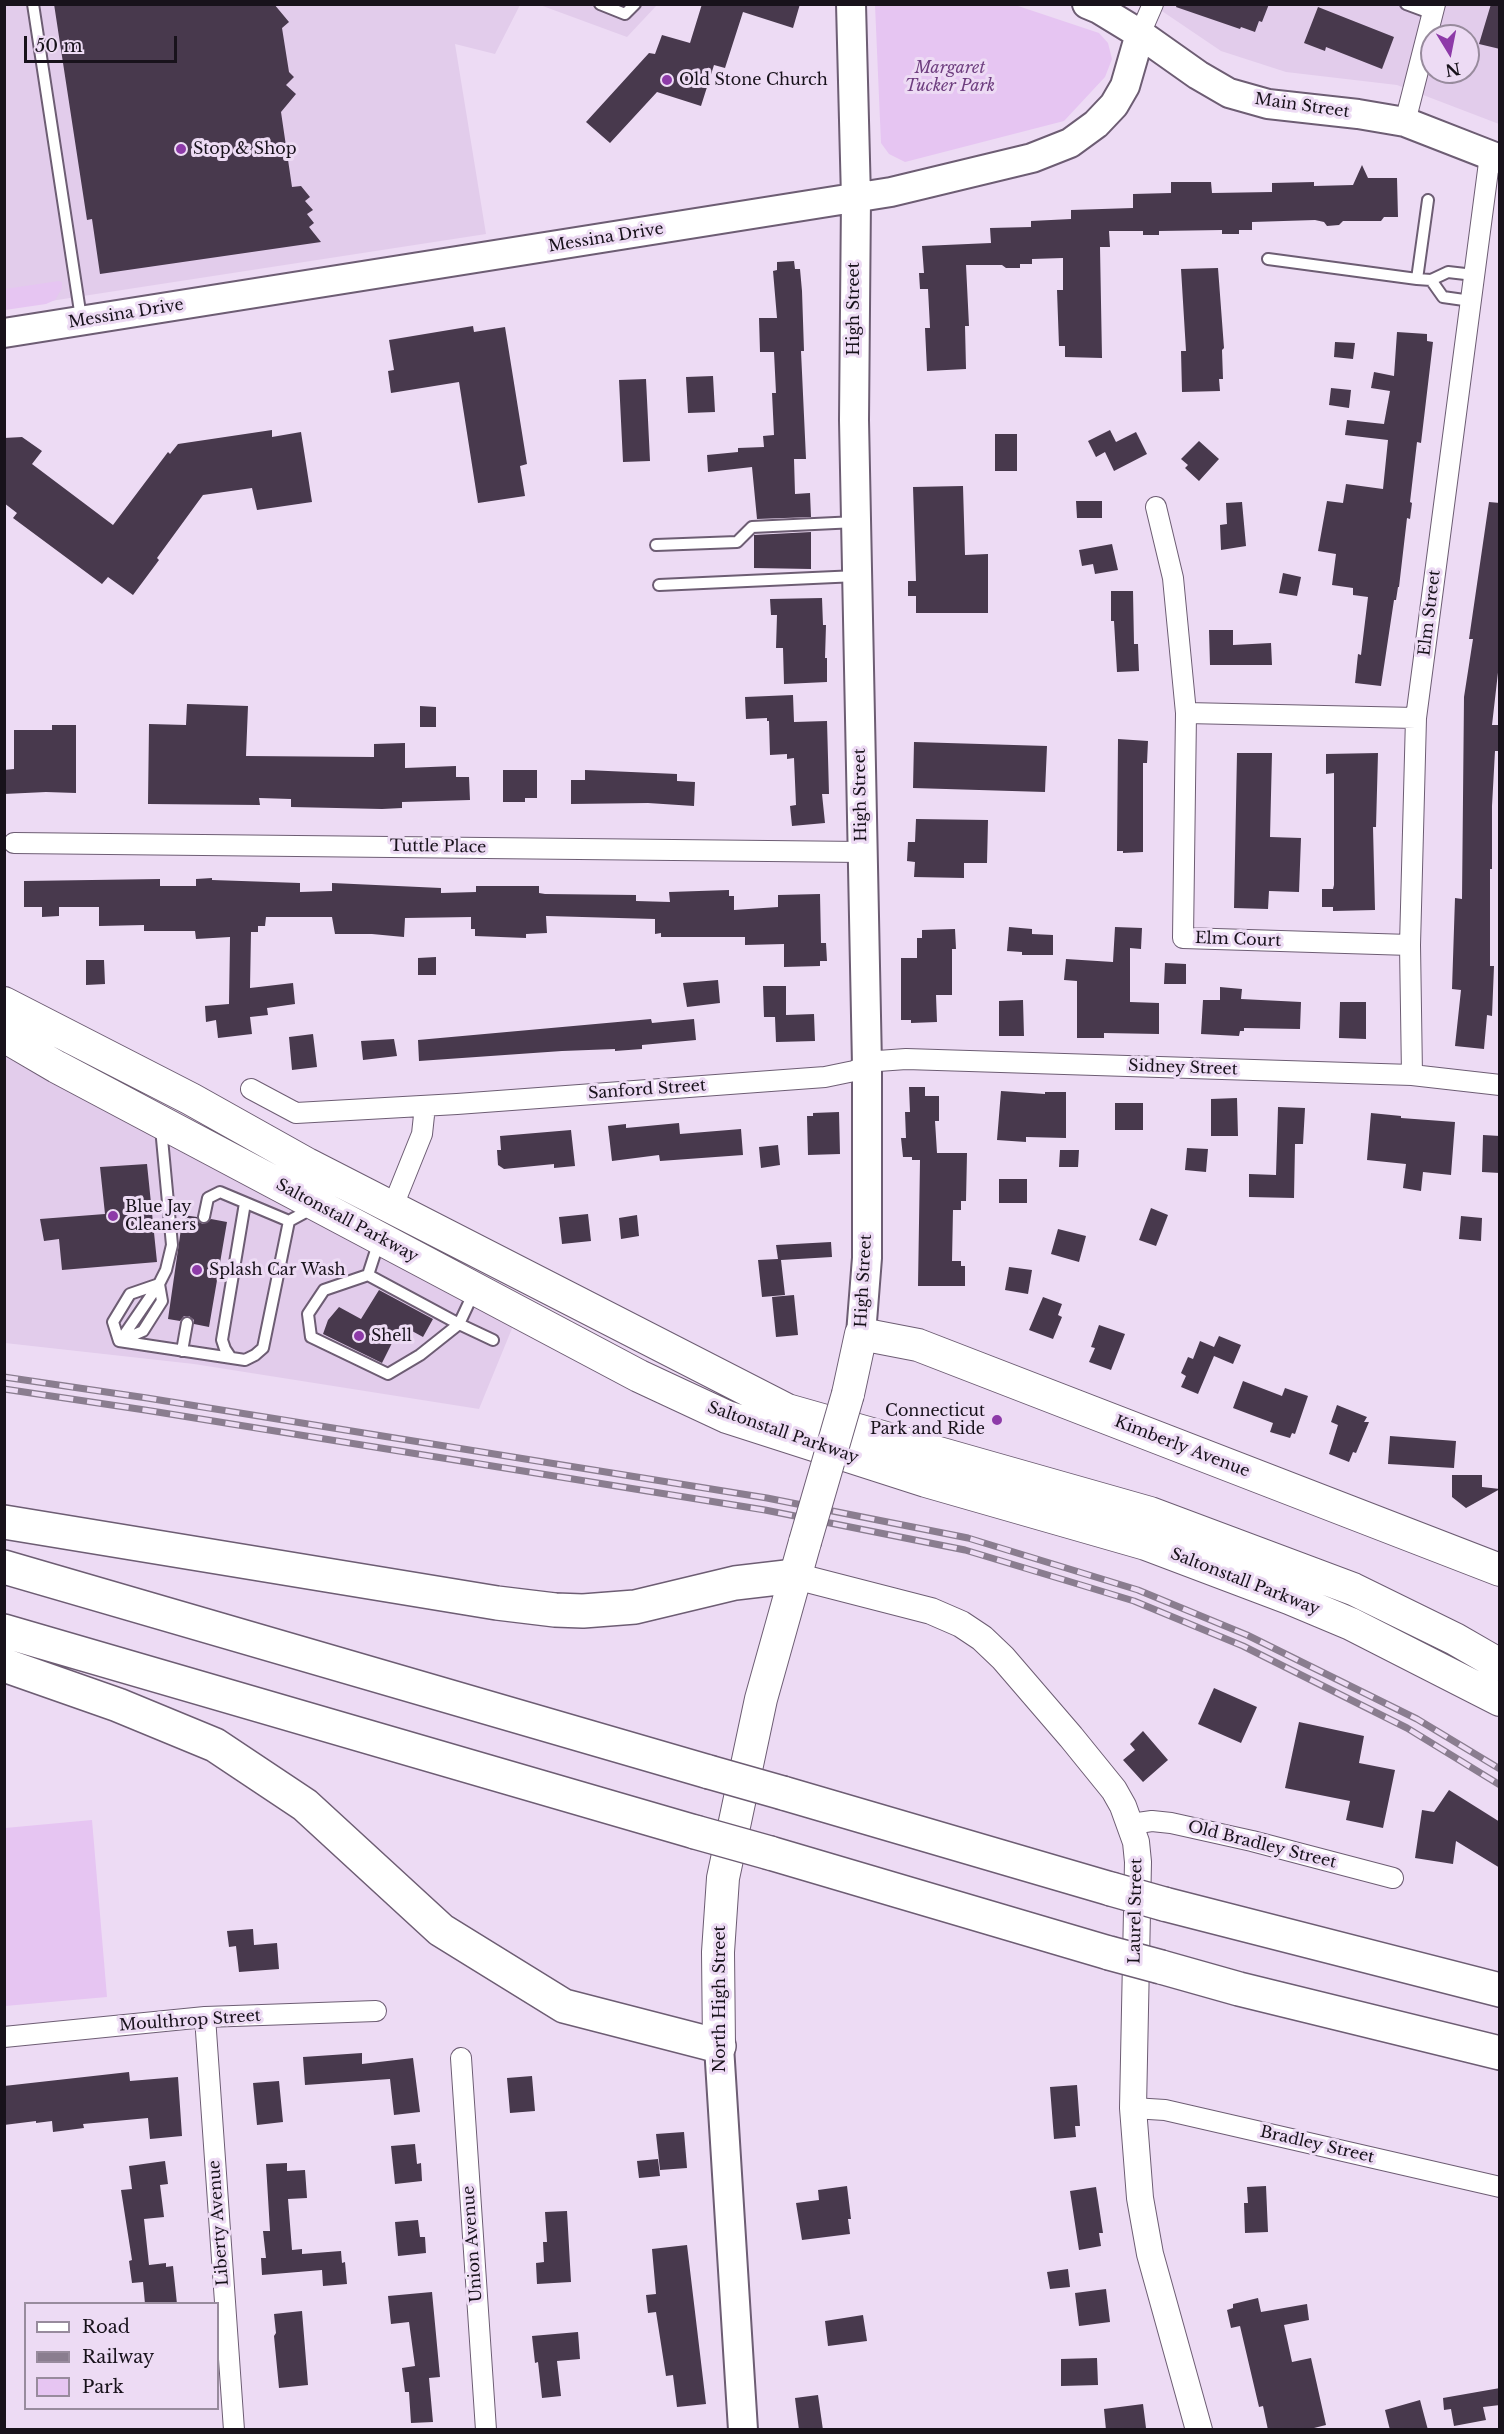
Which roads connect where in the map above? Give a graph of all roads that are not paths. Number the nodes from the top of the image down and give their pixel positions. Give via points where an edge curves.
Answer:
1 (33, 4) edge
2 (600, 4) edge
3 (635, 4) edge
4 (851, 4) edge
5 (1087, 4) edge
6 (1153, 4) edge
7 (1406, 4) edge
8 (1434, 9) edge
9 (1140, 34) junction
10 (1405, 123) junction
11 (1495, 157) edge
12 (856, 198) junction
13 (1428, 200) dead end
14 (1268, 259) dead end
15 (1474, 275) junction
16 (1417, 279) junction
17 (1431, 280) junction
18 (1471, 301) junction
19 (82, 322) junction
20 (4, 333) edge
21 (1156, 507) dead end
22 (856, 522) junction
23 (656, 545) dead end
24 (857, 576) junction
25 (659, 585) dead end
26 (1186, 714) junction
27 (1416, 718) junction
28 (14, 843) dead end
29 (862, 852) junction
30 (1410, 945) junction
31 (4, 1003) edge
32 (4, 1036) edge
33 (867, 1065) junction
34 (1412, 1075) junction
35 (1500, 1085) edge
36 (251, 1089) dead end
37 (425, 1106) junction
38 (160, 1122) junction
39 (245, 1203) junction
40 (318, 1205) junction
41 (393, 1206) junction
42 (204, 1217) dead end
43 (289, 1221) junction
44 (380, 1238) junction
45 (368, 1275) junction
46 (159, 1284) junction
47 (476, 1289) junction
48 (187, 1323) dead end
49 (459, 1324) junction
50 (861, 1334) junction
51 (493, 1340) dead end
52 (119, 1341) junction
53 (182, 1351) junction
54 (231, 1358) junction
55 (4, 1522) edge
56 (4, 1567) edge
57 (1500, 1570) edge
58 (795, 1576) junction
59 (4, 1631) edge
60 (4, 1665) edge
61 (1500, 1665) edge
62 (1500, 1700) edge
63 (1131, 1824) junction
64 (1393, 1878) dead end
65 (1500, 1990) edge
66 (376, 2010) dead end
67 (205, 2017) junction
68 (4, 2037) edge
69 (719, 2046) junction
70 (1500, 2053) edge
71 (461, 2058) dead end
72 (1133, 2108) junction
73 (1500, 2187) edge
74 (234, 2430) edge
75 (486, 2430) edge
76 (743, 2430) edge
77 (1199, 2430) edge

1 - 19 lane
2 - 3 lane via 625,14
4 - 12 main road, High Street
5 - 9 main road, Main Street
6 - 9 street
7 - 8 lane
8 - 10 street
9 - 10 main road, Main Street via 1229,93 1268,104
9 - 12 main road, Messina Drive via 1125,86 1114,105 1070,143 1032,158
10 - 11 main road, Main Street
11 - 15 street, Elm Street
12 - 19 main road, Messina Drive
12 - 22 main road, High Street
13 - 16 lane
14 - 16 lane
15 - 17 lane via 1448,272
15 - 18 street, Elm Street
16 - 17 lane
17 - 18 lane via 1443,297
18 - 27 street, Elm Street
19 - 20 main road, Messina Drive
21 - 26 street, Elm Court via 1173,578
22 - 23 lane via 752,527 737,542
22 - 24 main road, High Street
24 - 25 lane
24 - 29 main road, High Street
26 - 27 street
26 - 30 street, Elm Court via 1183,938
27 - 30 street, Elm Street
28 - 29 street, Tuttle Place
29 - 33 main road, High Street
30 - 34 street, Elm Street
31 - 41 main road, Saltonstall Parkway
32 - 38 main road, Saltonstall Parkway
33 - 34 street, Sidney Street via 906,1059
33 - 37 street, Sanford Street via 825,1077
33 - 50 main road, High Street via 867,1258
34 - 35 street, Sidney Street
36 - 37 street, Sanford Street via 296,1113
37 - 41 street via 422,1134
38 - 40 main road, Saltonstall Parkway
38 - 46 lane via 172,1245
39 - 42 lane via 220,1192 207,1198
39 - 43 lane
39 - 54 lane via 222,1340
40 - 43 lane
40 - 44 main road, Saltonstall Parkway
41 - 61 main road, Saltonstall Parkway via 787,1410 1150,1513 1353,1589
43 - 54 lane via 263,1348 245,1360
44 - 45 lane
44 - 47 main road, Saltonstall Parkway
45 - 49 lane
45 - 49 lane via 324,1290 308,1314 311,1336 388,1374
46 - 52 lane
46 - 52 lane via 130,1294 113,1322
47 - 49 lane
47 - 62 main road, Saltonstall Parkway via 639,1376 727,1417 926,1481 1146,1544 1351,1624
48 - 53 lane
49 - 51 lane
50 - 57 main road, Kimberly Avenue via 918,1345
50 - 58 main road, High Street, bridge via 848,1394
52 - 53 lane
53 - 54 lane
55 - 58 highway via 555,1610 635,1607 735,1583
56 - 65 highway, bridge via 1164,1904
58 - 63 street, Laurel Street via 931,1611 982,1638 1004,1658 1102,1775
58 - 69 main road, North High Street via 761,1699 723,1878 718,1952
59 - 70 highway, bridge via 1109,1953
60 - 69 highway via 118,1705 215,1745 305,1805 441,1930 564,2006
63 - 64 street, Old Bradley Street via 1152,1821 1181,1825
63 - 72 street, Laurel Street via 1138,1862
66 - 67 street, Moulthrop Street
67 - 68 street, Moulthrop Street
67 - 74 street, Liberty Avenue
69 - 76 main road, North High Street
71 - 75 street, Union Avenue
72 - 73 street, Bradley Street via 1165,2110
72 - 77 street, Laurel Street via 1136,2169 1148,2244

